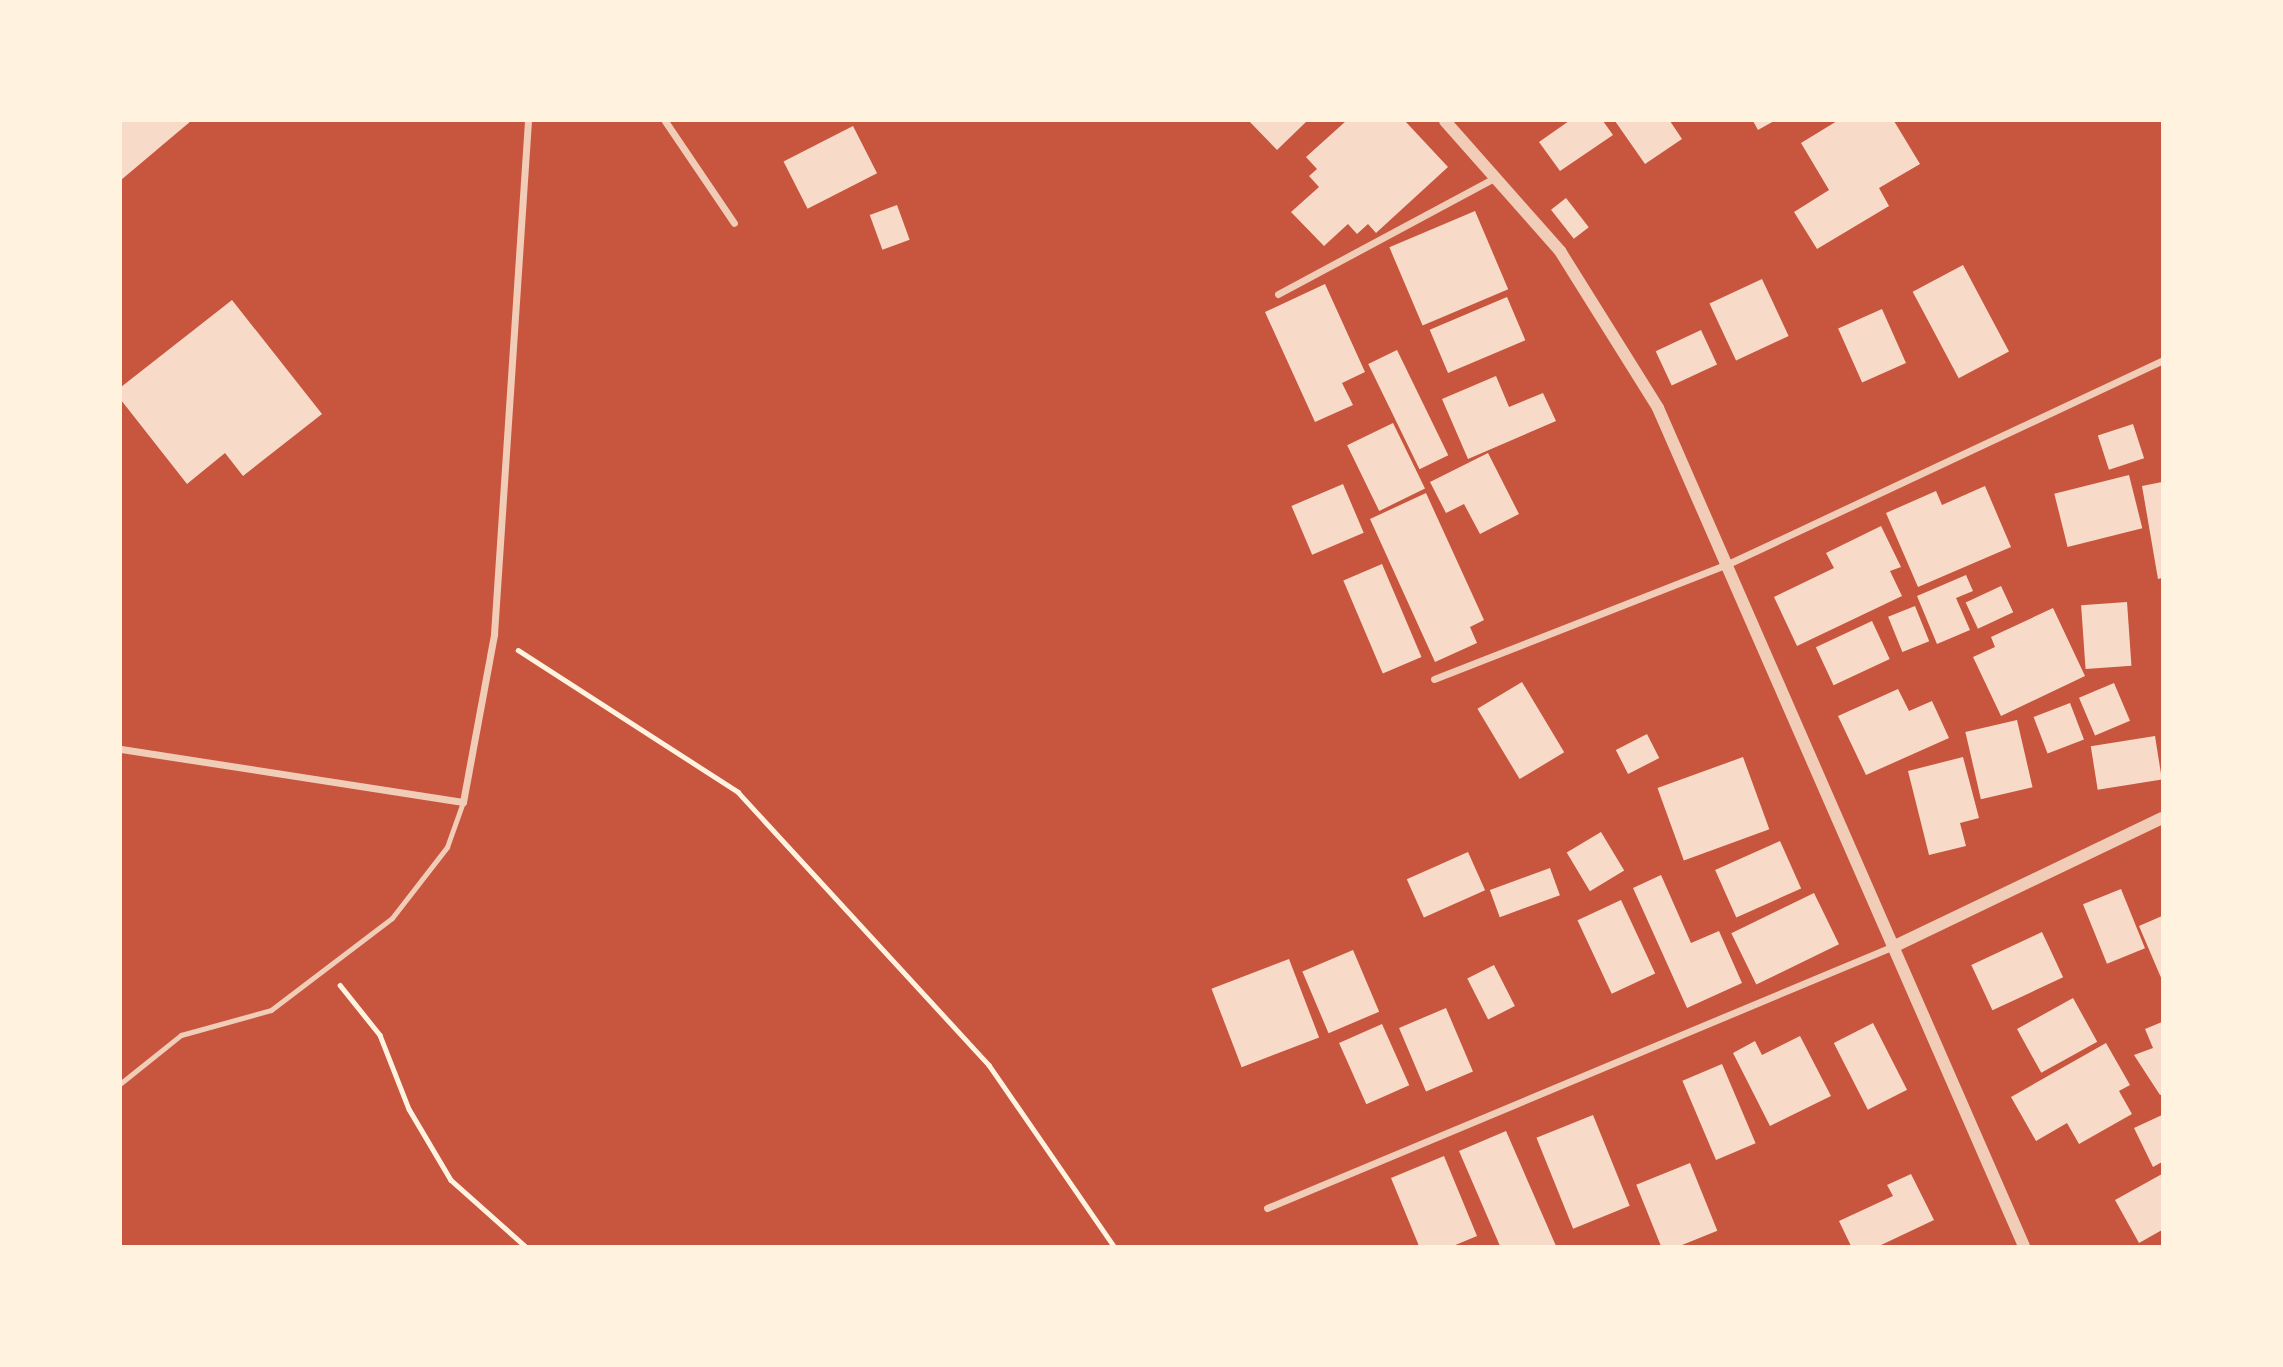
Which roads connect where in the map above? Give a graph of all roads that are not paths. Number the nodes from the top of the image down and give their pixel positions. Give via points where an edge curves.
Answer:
1 (528, 121) edge
2 (665, 121) edge
3 (1445, 121) edge
4 (1497, 177) junction
5 (734, 223) dead end
6 (1278, 294) dead end
7 (2162, 360) edge
8 (1730, 563) junction
9 (1434, 679) dead end
10 (121, 749) edge
11 (463, 802) junction
12 (2162, 818) edge
13 (1897, 945) junction
14 (121, 1083) edge
15 (1267, 1208) dead end
16 (2024, 1246) edge

1 - 11 street via 494,634
2 - 5 street
3 - 4 street
4 - 6 street
4 - 8 street via 1560,251 1658,408
7 - 8 street
8 - 9 street
8 - 13 street
10 - 11 street
11 - 14 lane via 447,847 392,918 271,1010 181,1035
12 - 13 street
13 - 15 street
13 - 16 street

